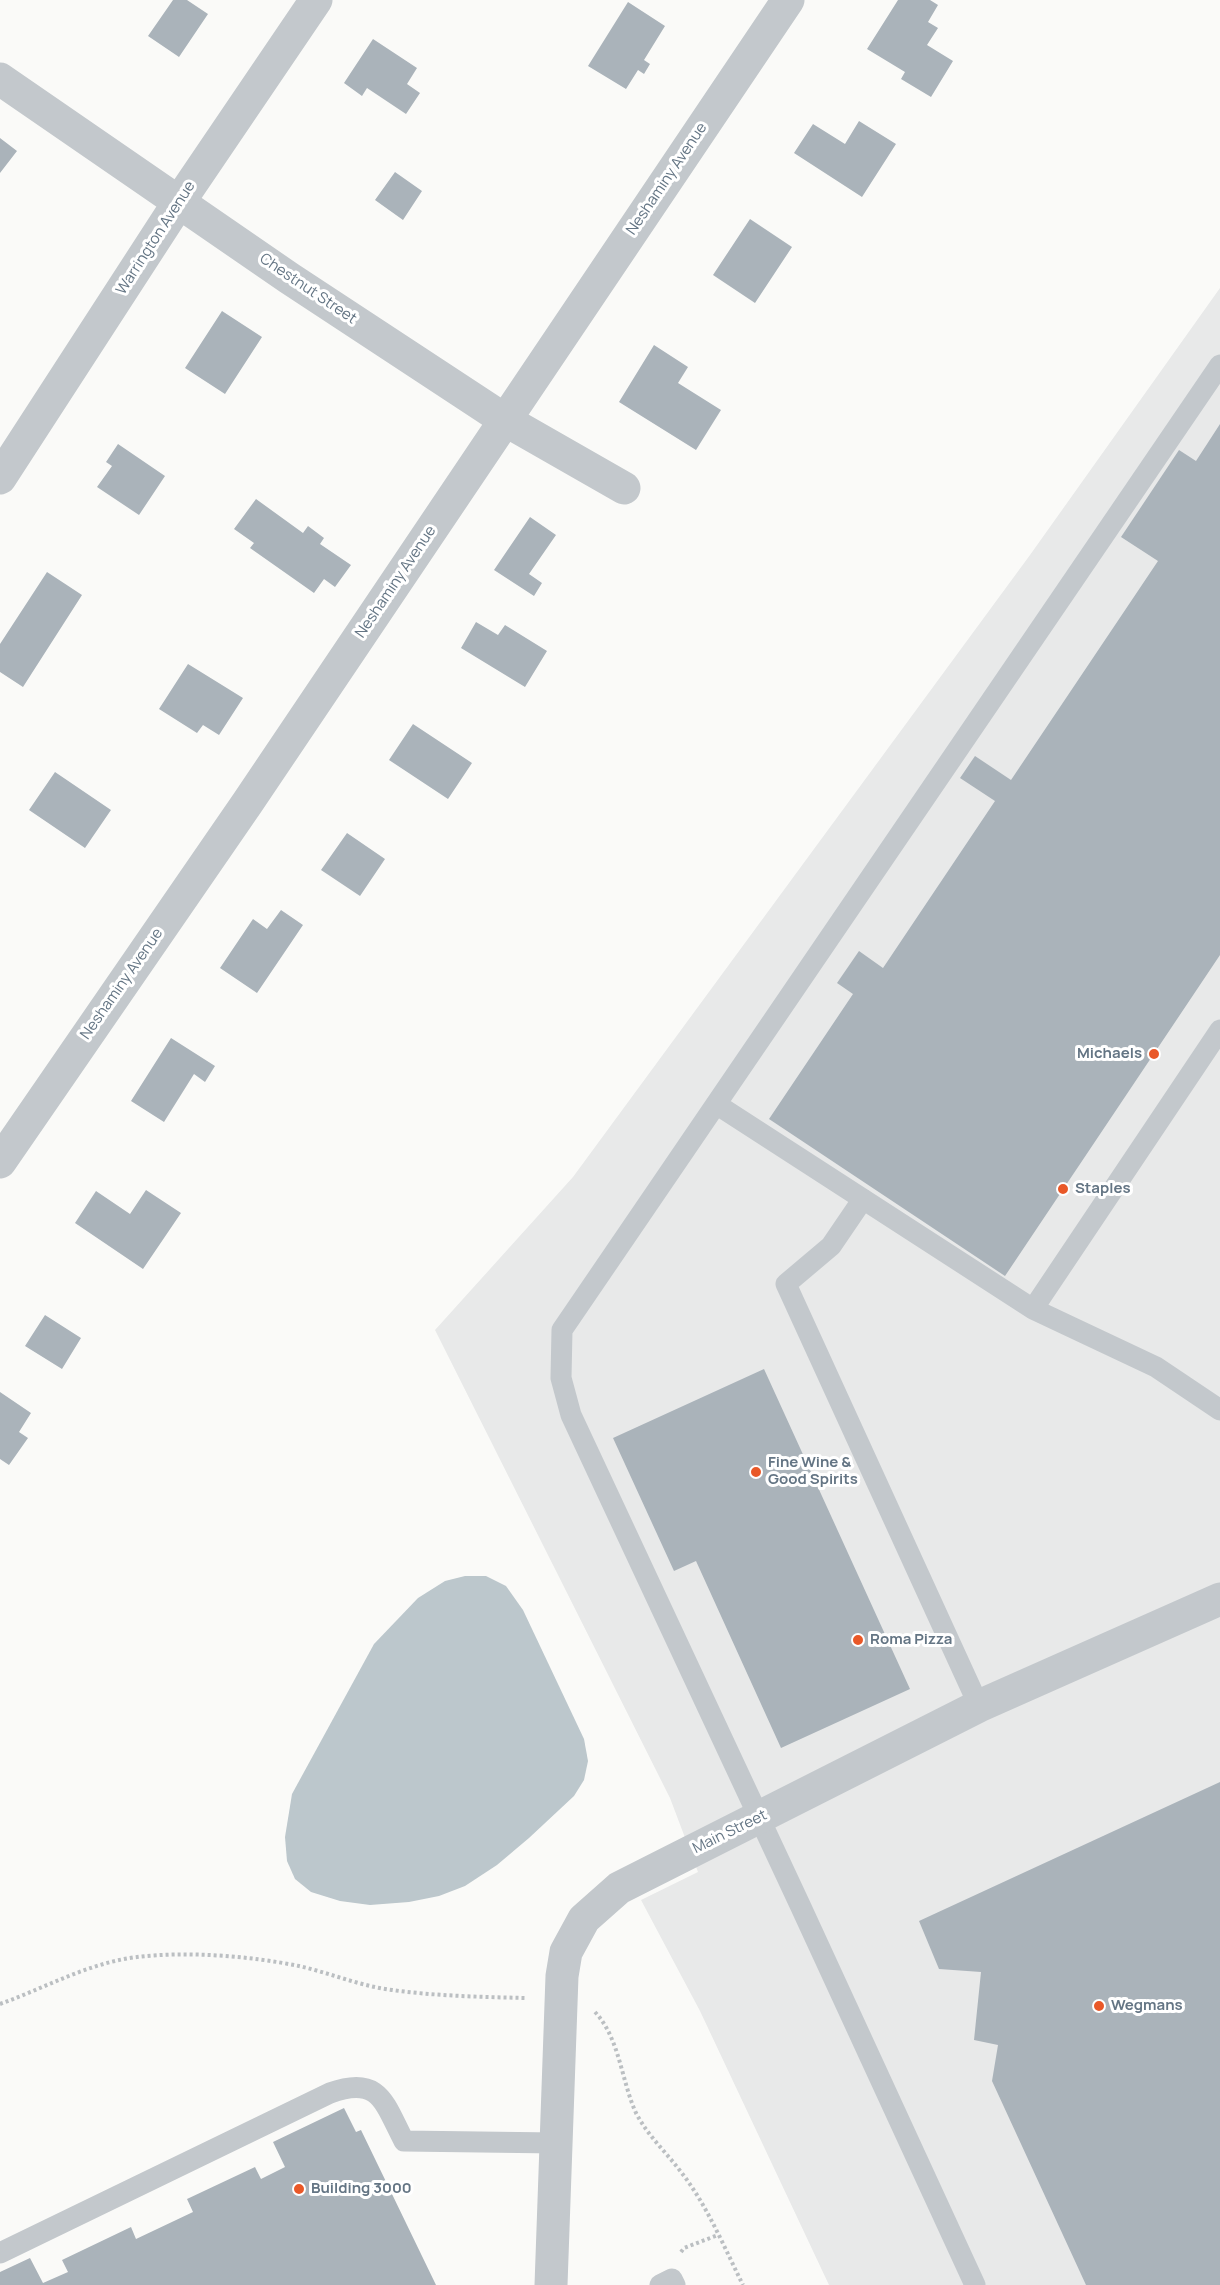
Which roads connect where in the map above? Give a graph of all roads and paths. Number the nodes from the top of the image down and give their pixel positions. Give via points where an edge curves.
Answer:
1 (316, 0) edge
2 (788, 0) edge
3 (0, 79) edge
4 (179, 202) junction
5 (1220, 365) edge
6 (505, 420) junction
7 (0, 478) edge
8 (624, 488) dead end
9 (1220, 1030) edge
10 (716, 1104) junction
11 (0, 1162) edge
12 (863, 1199) junction
13 (1033, 1309) junction
14 (1220, 1410) edge
15 (1220, 1599) edge
16 (979, 1706) junction
17 (759, 1818) junction
18 (561, 1999) junction
19 (0, 2004) edge
20 (556, 2143) junction
21 (718, 2235) junction
22 (0, 2253) edge
23 (669, 2283) edge
24 (551, 2285) edge
25 (743, 2285) edge
26 (975, 2285) edge

1 - 4 street, Warrington Avenue
2 - 6 street, Neshaminy Avenue
3 - 4 street, Chestnut Street
4 - 6 street, Chestnut Street
4 - 7 street, Warrington Avenue
5 - 10 lane
6 - 8 street, Chestnut Street
6 - 11 street, Neshaminy Avenue
9 - 13 lane
10 - 12 lane
10 - 17 lane via 562,1330 561,1378 570,1415
12 - 13 lane
12 - 16 lane via 831,1246 786,1284
13 - 14 lane via 1156,1367
15 - 16 street, Main Street
16 - 17 street, Main Street
17 - 18 street, Main Street via 619,1888 599,1905 584,1919 566,1952
17 - 26 lane
18 - 19 path via 390,1990 299,1966 166,1955 90,1967
18 - 20 street, Main Street
18 - 21 path via 585,2006 604,2021 637,2114 690,2184
20 - 22 lane via 404,2141 378,2096 371,2089 354,2086 330,2093
20 - 24 street, Main Street
21 - 23 path via 684,2248
21 - 25 path

